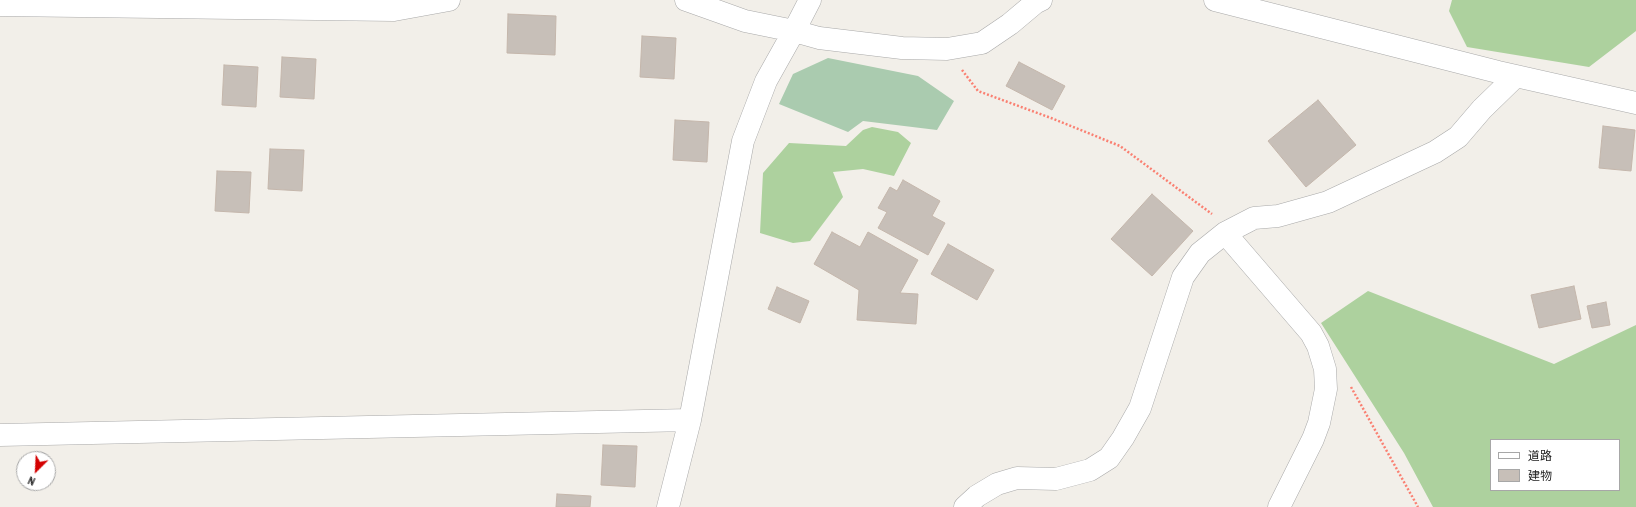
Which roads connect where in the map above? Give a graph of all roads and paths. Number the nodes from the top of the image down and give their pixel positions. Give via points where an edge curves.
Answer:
1 (449, 0) edge
2 (810, 0) edge
3 (1041, 0) edge
4 (1215, 0) edge
5 (694, 1) edge
6 (0, 5) edge
7 (794, 31) junction
8 (1516, 76) junction
9 (1636, 102) edge
10 (1225, 233) junction
11 (690, 420) junction
12 (0, 435) edge
13 (668, 507) edge
14 (965, 507) edge
15 (1279, 507) edge

1 - 6 street via 394,10
2 - 7 street
3 - 7 street via 982,43 947,49 902,48 819,38
4 - 8 street
5 - 7 street via 745,21
7 - 11 street via 766,81 743,141
8 - 9 street
8 - 10 street via 1458,137 1435,152 1328,202 1278,216 1254,218
10 - 14 street via 1200,253 1183,277 1140,408 1109,458 1090,470 1056,479 1016,478 997,484
10 - 15 street via 1311,334 1318,346 1325,369 1326,389 1319,423
11 - 12 street
11 - 13 street

